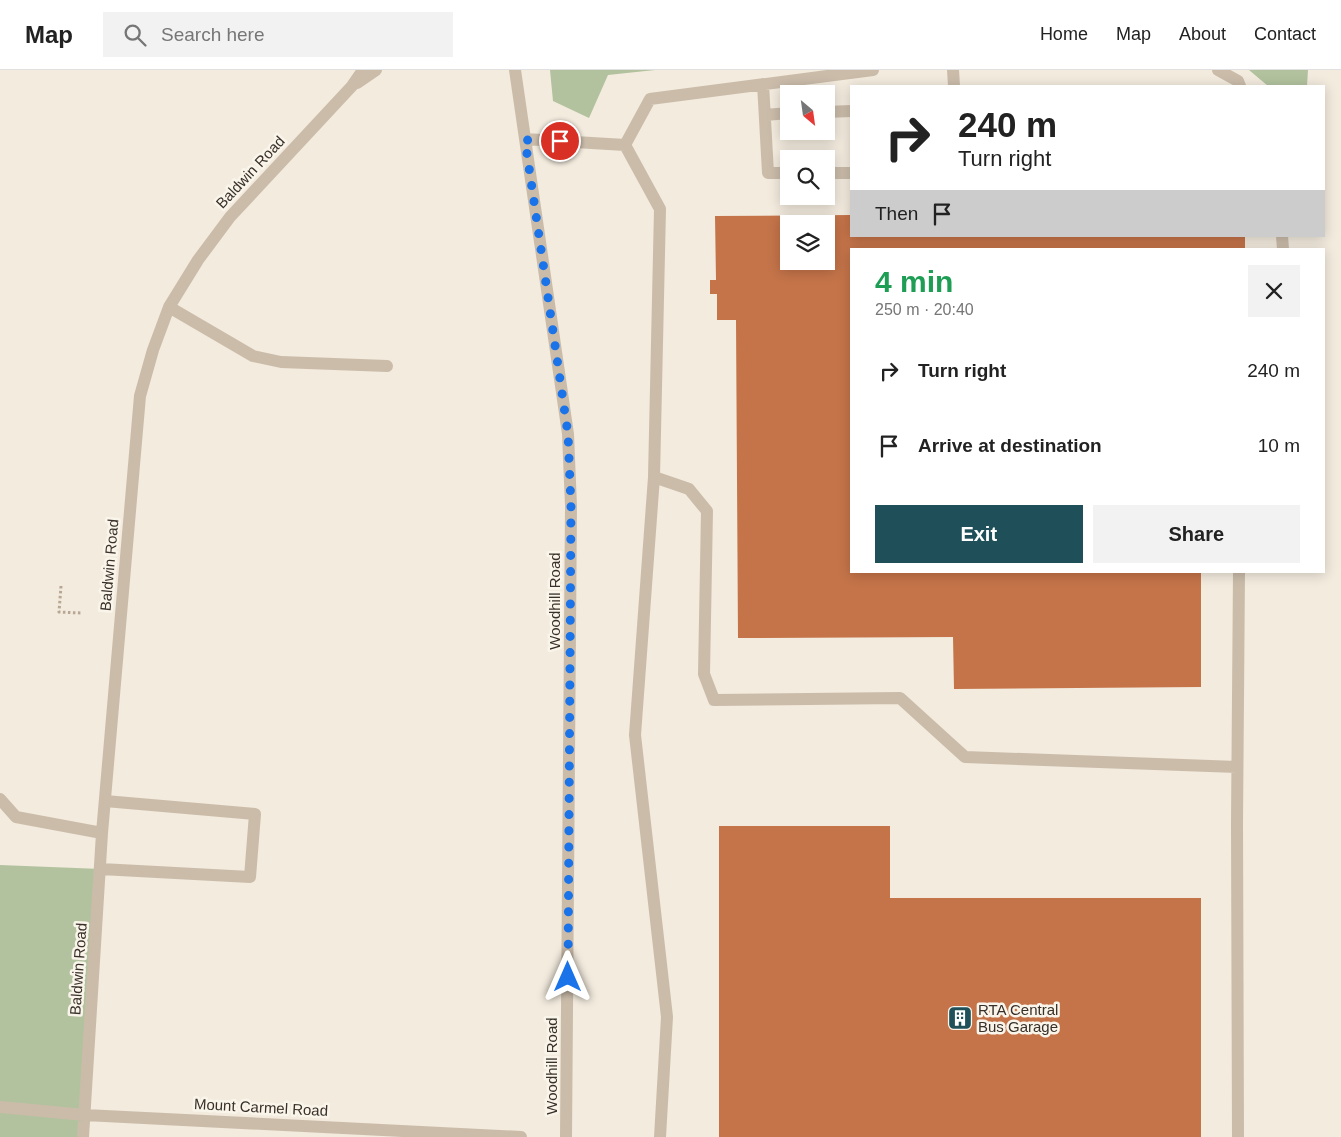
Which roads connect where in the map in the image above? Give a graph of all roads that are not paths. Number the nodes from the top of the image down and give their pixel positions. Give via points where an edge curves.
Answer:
1 (363, 70) edge
2 (376, 70) edge
3 (515, 70) edge
4 (873, 70) edge
5 (953, 70) edge
6 (1218, 70) edge
7 (763, 84) junction
8 (954, 85) edge
9 (1240, 85) edge
10 (352, 86) junction
11 (850, 111) edge
12 (835, 112) edge
13 (765, 114) junction
14 (780, 114) edge
15 (525, 140) junction
16 (625, 145) junction
17 (850, 172) edge
18 (780, 173) edge
19 (835, 173) edge
20 (169, 308) junction
21 (387, 366) dead end
22 (654, 477) junction
23 (1239, 573) edge
24 (1237, 767) junction
25 (0, 799) edge
26 (105, 801) junction
27 (102, 834) junction
28 (101, 869) junction
29 (0, 1107) edge
30 (86, 1115) junction
31 (84, 1137) edge
32 (522, 1137) edge
33 (566, 1137) edge
34 (660, 1137) edge
35 (1238, 1137) edge

1 - 10 street, Baldwin Road
2 - 10 street
3 - 15 street, Woodhill Road
4 - 7 street
5 - 8 street
6 - 9 street
7 - 13 street
7 - 16 street via 650,99
10 - 20 street, Baldwin Road via 230,216
11 - 12 street
13 - 14 street
13 - 18 street via 768,173
15 - 16 street
15 - 33 street, Woodhill Road via 568,434 571,506
16 - 22 street via 660,209
17 - 19 street
20 - 21 street via 253,356 281,362
20 - 26 street, Baldwin Road via 152,350 140,396
22 - 24 street via 689,489 707,511 704,674 714,700 900,698 965,757
22 - 34 street via 635,735 667,1017
23 - 24 street
24 - 35 street
25 - 27 street via 16,817
26 - 27 street, Baldwin Road
26 - 28 street via 255,814 250,877
27 - 28 street, Baldwin Road
28 - 30 street, Baldwin Road
29 - 30 street, Mount Carmel Road
30 - 31 street, Baldwin Road
30 - 32 street, Mount Carmel Road

